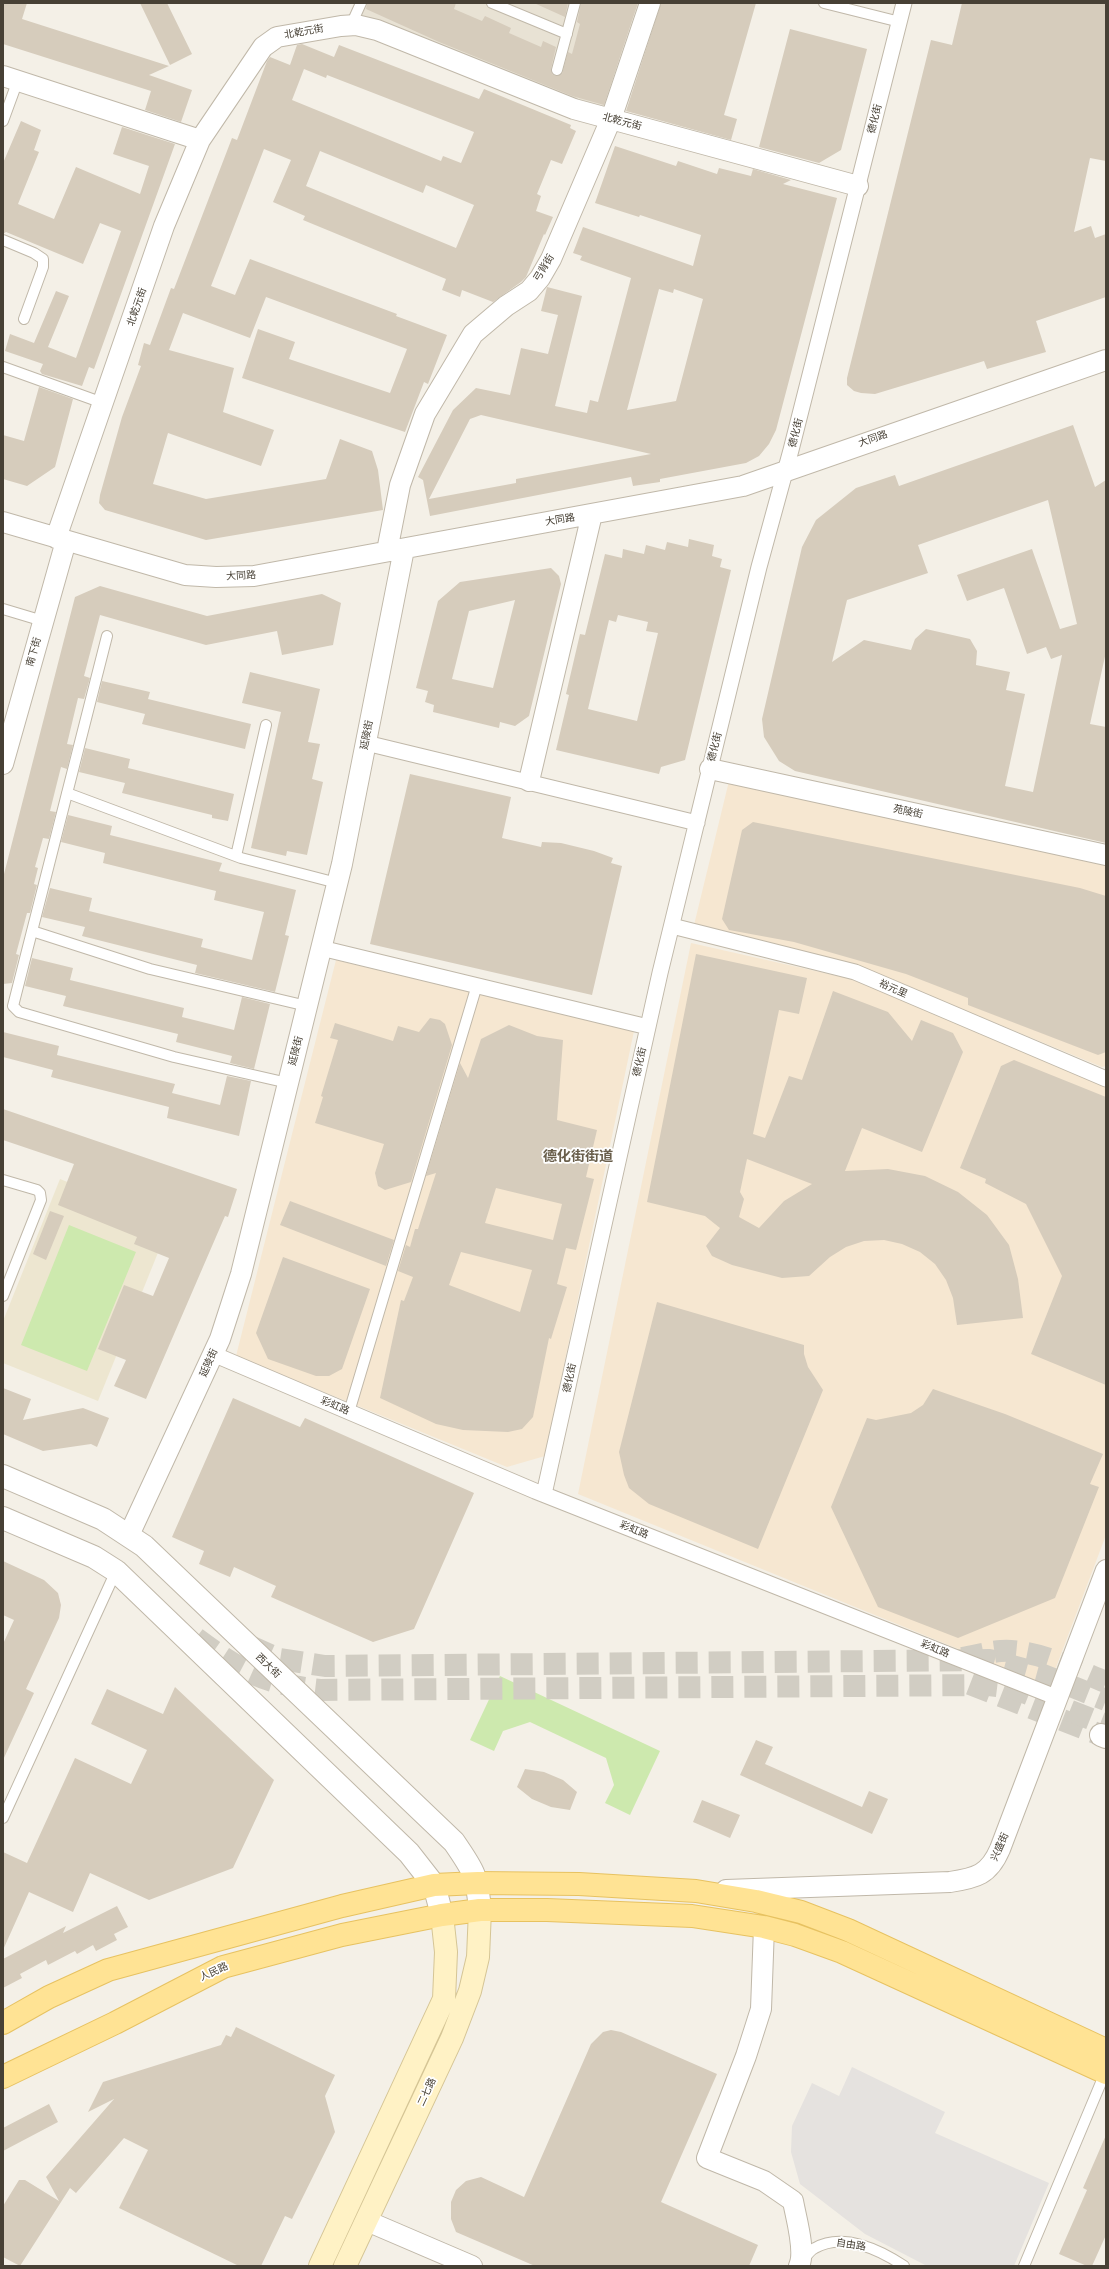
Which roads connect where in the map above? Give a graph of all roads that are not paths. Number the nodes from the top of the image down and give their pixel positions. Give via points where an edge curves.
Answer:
1 (361, 3) edge
2 (492, 3) edge
3 (575, 3) edge
4 (650, 3) edge
5 (824, 3) edge
6 (904, 3) edge
7 (900, 22) junction
8 (351, 25) junction
9 (567, 34) junction
10 (557, 70) dead end
11 (10, 78) edge
12 (611, 119) junction
13 (3, 121) edge
14 (200, 140) junction
15 (858, 186) junction
16 (3, 240) edge
17 (24, 319) dead end
18 (1106, 360) edge
19 (3, 368) edge
20 (103, 403) junction
21 (786, 469) junction
22 (592, 514) junction
23 (3, 522) edge
24 (61, 539) junction
25 (395, 550) junction
26 (3, 610) edge
27 (43, 621) junction
28 (107, 636) dead end
29 (266, 724) dead end
30 (366, 743) junction
31 (3, 764) edge
32 (710, 769) junction
33 (529, 781) junction
34 (67, 794) junction
35 (697, 823) junction
36 (1106, 855) edge
37 (236, 856) junction
38 (338, 883) junction
39 (672, 926) junction
40 (32, 931) junction
41 (321, 948) junction
42 (477, 985) junction
43 (307, 1006) junction
44 (648, 1027) junction
45 (1106, 1079) edge
46 (288, 1083) junction
47 (3, 1180) edge
48 (3, 1296) edge
49 (213, 1354) junction
50 (349, 1412) junction
51 (3, 1476) edge
52 (544, 1494) junction
53 (3, 1518) edge
54 (129, 1535) junction
55 (1106, 1570) edge
56 (116, 1571) junction
57 (1099, 1609) edge
58 (1058, 1698) junction
59 (3, 1818) edge
60 (478, 1883) junction
61 (434, 1885) junction
62 (696, 1891) junction
63 (480, 1910) junction
64 (442, 1915) junction
65 (764, 1927) junction
66 (3, 2023) edge
67 (1106, 2050) edge
68 (1106, 2073) edge
69 (3, 2077) edge
70 (367, 2221) junction
71 (800, 2264) edge
72 (320, 2266) edge
73 (345, 2266) edge
74 (472, 2266) edge
75 (904, 2266) edge
76 (1024, 2266) edge

1 - 8 lane
2 - 9 lane
3 - 9 lane
4 - 12 street, 弓背街
5 - 7 lane
6 - 7 street, 德化街
7 - 15 street, 德化街
8 - 12 street, 北乾元街 via 377,30 574,109
8 - 14 street, 北乾元街 via 277,37 263,47
9 - 10 lane
11 - 13 lane
11 - 14 street
12 - 15 street, 北乾元街
12 - 25 street, 弓背街 via 551,260 540,278 529,291 506,306 473,334 424,414 400,485
14 - 20 street, 北乾元街 via 164,226
15 - 21 street, 德化街
16 - 17 lane via 34,253 43,260
18 - 21 street, 大同路
19 - 20 lane
20 - 24 street, 北乾元街
21 - 22 street, 大同路 via 743,486
21 - 32 street, 德化街 via 759,567
22 - 25 street, 大同路
22 - 33 street
23 - 24 street, 大同路
24 - 25 street, 大同路 via 185,575 216,577 254,576
24 - 27 street, 南下街
25 - 30 street, 延陵街
26 - 27 lane
27 - 31 street, 南下街
28 - 34 lane
29 - 37 lane
30 - 33 street
30 - 38 street, 延陵街
32 - 35 street, 德化街
32 - 36 street, 苑陵街
33 - 35 street
34 - 37 lane
34 - 40 lane
35 - 39 street, 德化街
37 - 38 lane
38 - 41 street, 延陵街
39 - 44 street, 德化街
39 - 45 street, 裕元里 via 855,972
40 - 43 lane via 150,969
40 - 46 lane via 13,1006 19,1012 174,1057
41 - 42 street
41 - 43 street, 延陵街
42 - 44 street
42 - 50 lane
43 - 46 street, 延陵街
44 - 52 street, 德化街
46 - 49 street, 延陵街 via 241,1274
47 - 48 lane via 37,1190 41,1200
49 - 50 street, 彩虹路
49 - 54 street, 延陵街
50 - 52 street, 彩虹路
51 - 54 street, 西大街 via 104,1518
52 - 58 street, 彩虹路
53 - 56 street via 94,1557
54 - 60 street, 西大街 via 149,1551 454,1842 474,1871
55 - 57 street, 兴盛街
56 - 59 lane
56 - 61 street via 409,1853
57 - 58 street, 兴盛街
58 - 62 street, 兴盛街 via 994,1862 988,1870 979,1875 950,1882
60 - 61 main road
60 - 62 main road via 579,1884
60 - 63 street, 西大街
61 - 64 street
61 - 66 main road via 342,1906 108,1970 48,1997
62 - 67 main road via 801,1912 848,1930
63 - 64 main road, 人民路
63 - 65 main road, 人民路 via 692,1916
63 - 70 main road, 二七路 via 478,1957 470,1991 452,2038
64 - 69 main road, 人民路 via 342,1935 223,1966 115,2023
64 - 72 main road via 446,1952 444,1999
65 - 68 main road, 人民路 via 842,1952
65 - 71 street via 761,2009 707,2158 764,2181 792,2201 801,2241
68 - 76 lane
70 - 73 main road, 二七路
70 - 74 street
71 - 75 lane, 自由路 via 814,2248 832,2242 862,2245 883,2252

